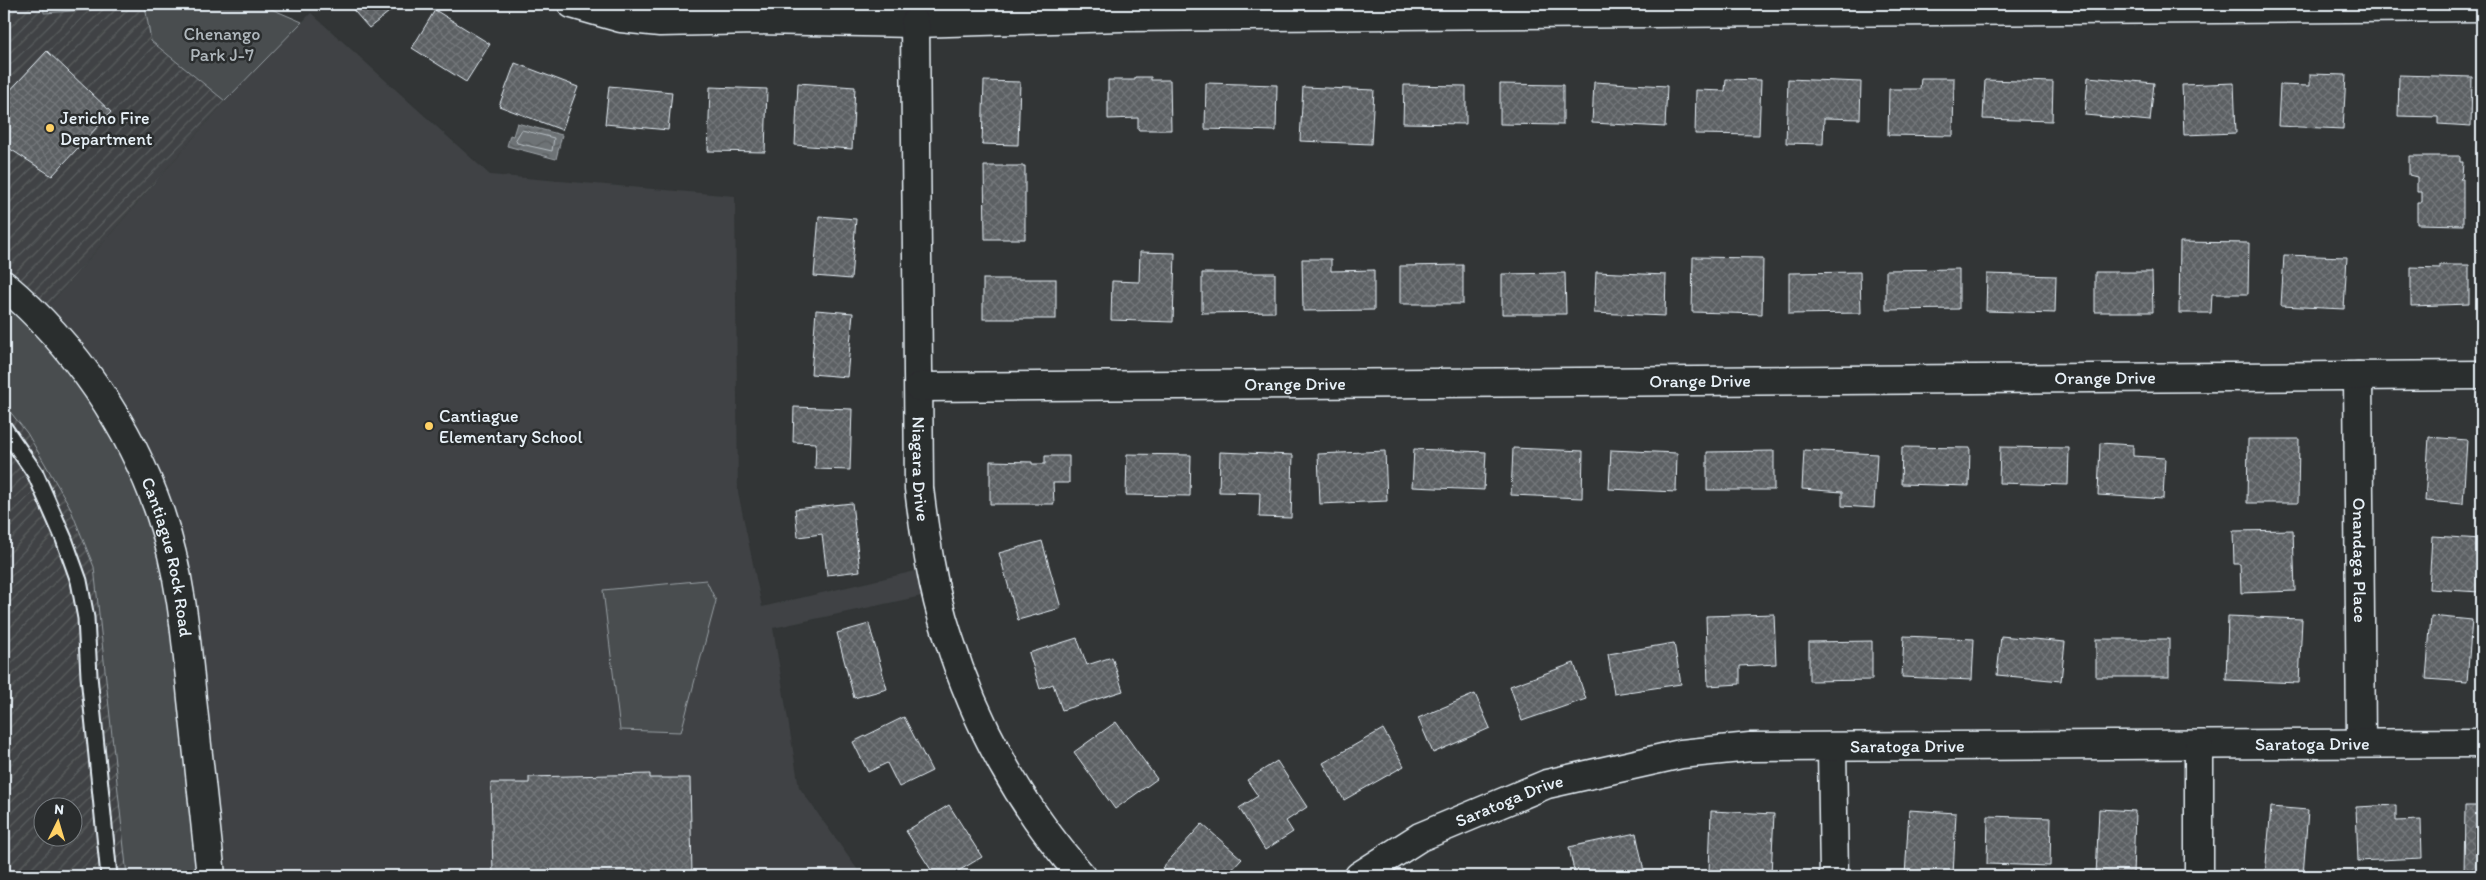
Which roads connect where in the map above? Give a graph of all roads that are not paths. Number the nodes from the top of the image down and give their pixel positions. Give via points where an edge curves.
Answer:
1 (572, 4) edge
2 (2482, 7) edge
3 (1489, 9) edge
4 (1122, 11) edge
5 (757, 12) edge
6 (915, 23) junction
7 (4, 285) edge
8 (2482, 375) edge
9 (2358, 376) junction
10 (919, 387) junction
11 (4, 428) edge
12 (2361, 742) junction
13 (2482, 742) edge
14 (2199, 746) junction
15 (1832, 748) junction
16 (110, 876) edge
17 (210, 876) edge
18 (1082, 876) edge
19 (1359, 876) edge
20 (1834, 876) edge
21 (2199, 876) edge

1 - 5 street via 621,18 660,22
2 - 3 street
3 - 4 street
4 - 6 street
5 - 6 street
6 - 10 street, Niagara Drive
7 - 17 street, Cantiague Rock Road via 62,342 102,394 139,458 160,514 187,635
8 - 9 street, Orange Drive
9 - 10 street, Orange Drive
9 - 12 street, Onandaga Place
10 - 18 street, Niagara Drive via 918,488 927,551 948,636 974,707 1017,790 1061,853
11 - 16 lane via 35,473 79,581 86,618
12 - 13 street, Saratoga Drive
12 - 14 street, Saratoga Drive
14 - 15 street, Saratoga Drive
14 - 21 street
15 - 19 street, Saratoga Drive via 1750,747 1681,754 1546,784 1420,837
15 - 20 street

